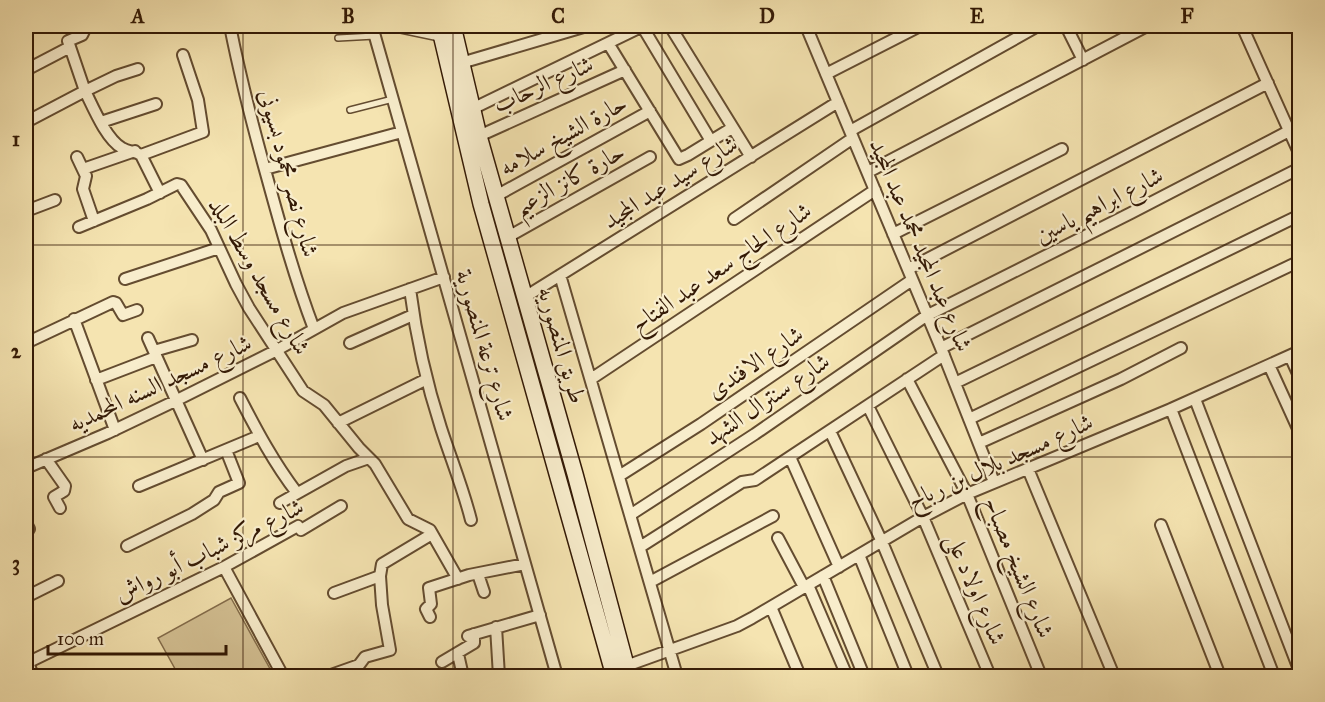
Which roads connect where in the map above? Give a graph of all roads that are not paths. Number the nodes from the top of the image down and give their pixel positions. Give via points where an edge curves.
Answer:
1 (82, 26) edge
2 (231, 26) edge
3 (399, 26) edge
4 (587, 26) edge
5 (642, 26) edge
6 (670, 26) edge
7 (806, 26) edge
8 (920, 26) edge
9 (1038, 26) edge
10 (1066, 26) edge
11 (1147, 26) edge
12 (1242, 26) edge
13 (444, 29) edge
14 (374, 31) edge
15 (338, 38) dead end
16 (608, 42) junction
17 (70, 48) junction
18 (183, 56) dead end
19 (1083, 60) junction
20 (461, 63) junction
21 (138, 69) dead end
22 (26, 70) edge
23 (625, 70) junction
24 (826, 74) junction
25 (1268, 83) junction
26 (85, 91) junction
27 (393, 99) junction
28 (838, 102) junction
29 (156, 104) dead end
30 (350, 110) dead end
31 (472, 110) junction
32 (650, 111) junction
33 (26, 122) edge
34 (101, 122) junction
35 (732, 128) junction
36 (1289, 131) junction
37 (402, 132) junction
38 (852, 135) junction
39 (479, 136) junction
40 (711, 141) junction
41 (1062, 149) dead end
42 (138, 153) junction
43 (1299, 155) edge
44 (77, 157) dead end
45 (650, 157) dead end
46 (751, 157) junction
47 (1299, 168) edge
48 (265, 169) junction
49 (83, 170) junction
50 (868, 172) junction
51 (875, 190) junction
52 (160, 193) junction
53 (496, 196) junction
54 (55, 200) dead end
55 (26, 211) edge
56 (1299, 215) edge
57 (734, 219) dead end
58 (94, 221) junction
59 (79, 227) dead end
60 (893, 234) junction
61 (507, 237) junction
62 (219, 248) junction
63 (1299, 261) edge
64 (910, 274) junction
65 (560, 275) junction
66 (444, 277) junction
67 (125, 279) dead end
68 (410, 289) junction
69 (525, 297) junction
70 (137, 310) dead end
71 (413, 315) junction
72 (926, 316) junction
73 (74, 320) junction
74 (314, 329) junction
75 (148, 338) dead end
76 (192, 340) dead end
77 (26, 343) edge
78 (350, 343) dead end
79 (1180, 348) dead end
80 (278, 350) junction
81 (943, 352) junction
82 (1295, 353) edge
83 (155, 354) junction
84 (1269, 365) junction
85 (1299, 378) edge
86 (427, 379) junction
87 (591, 379) junction
88 (907, 379) junction
89 (96, 380) junction
90 (955, 383) junction
91 (240, 398) dead end
92 (1196, 399) junction
93 (175, 400) junction
94 (868, 406) junction
95 (1171, 409) junction
96 (969, 419) junction
97 (338, 423) junction
98 (115, 430) junction
99 (830, 431) junction
100 (1299, 433) edge
101 (259, 436) junction
102 (978, 443) junction
103 (226, 450) junction
104 (790, 457) junction
105 (369, 458) junction
106 (46, 459) junction
107 (203, 460) junction
108 (26, 468) edge
109 (1028, 469) junction
110 (575, 474) junction
111 (619, 476) junction
112 (558, 478) junction
113 (994, 482) junction
114 (138, 486) dead end
115 (297, 493) junction
116 (967, 494) junction
117 (280, 503) dead end
118 (341, 506) dead end
119 (60, 508) dead end
120 (630, 515) junction
121 (773, 516) dead end
122 (922, 517) junction
123 (471, 519) dead end
124 (1161, 525) dead end
125 (432, 534) junction
126 (778, 538) dead end
127 (882, 542) junction
128 (127, 546) dead end
129 (640, 547) junction
130 (859, 555) junction
131 (525, 564) junction
132 (224, 567) junction
133 (839, 567) junction
134 (478, 574) junction
135 (380, 576) junction
136 (823, 576) junction
137 (458, 579) junction
138 (58, 582) dead end
139 (650, 582) junction
140 (806, 586) junction
141 (484, 592) dead end
142 (334, 593) dead end
143 (26, 597) edge
144 (771, 607) junction
145 (540, 615) junction
146 (430, 617) dead end
147 (496, 627) junction
148 (669, 650) junction
149 (458, 654) junction
150 (27, 659) edge
151 (442, 662) dead end
152 (627, 671) edge
153 (1299, 672) edge
154 (33, 676) edge
155 (283, 676) edge
156 (328, 676) edge
157 (463, 676) edge
158 (499, 676) edge
159 (557, 676) edge
160 (614, 676) edge
161 (677, 676) edge
162 (800, 676) edge
163 (847, 676) edge
164 (864, 676) edge
165 (908, 676) edge
166 (938, 676) edge
167 (990, 676) edge
168 (1041, 676) edge
169 (1114, 676) edge
170 (1220, 676) edge
171 (1274, 676) edge

1 - 17 street via 82,35 68,41
2 - 48 street, شارع نصر محمود بسيونى
3 - 13 street via 424,32
4 - 20 street
5 - 16 street
5 - 40 street
6 - 35 street
7 - 24 street, شارع عبد المجيد محمد عبد المجيد
8 - 24 street
9 - 38 street
10 - 19 street
11 - 19 street
12 - 25 street
13 - 20 main road, طريق المنصوريه
13 - 112 main road, طريق المنصوريه via 481,204
14 - 15 lane
14 - 27 street, شارع ترعة المنصورية
16 - 23 street
16 - 31 street
17 - 22 street
17 - 26 street
18 - 42 street via 198,100 203,132
19 - 50 street
20 - 31 main road, طريق المنصوريه
21 - 26 street
23 - 32 street
23 - 39 street, شارع الرحاب
24 - 28 street, شارع عبد المجيد محمد عبد المجيد
25 - 36 street
25 - 64 street, شارع الافندى
26 - 33 street
26 - 34 street
27 - 30 lane
27 - 37 street, شارع ترعة المنصورية
28 - 38 street, شارع عبد المجيد محمد عبد المجيد
28 - 46 street, شارع سيد عبد المجيد
29 - 34 street
31 - 39 main road, طريق المنصوريه
32 - 40 street via 679,159
32 - 53 street, حارة الشيخ سلامه
34 - 42 street via 122,149
35 - 40 street
35 - 46 street
36 - 43 street
36 - 72 street, شارع ابراهيم ياسين
37 - 48 street
37 - 66 street, شارع ترعة المنصورية
38 - 50 street, شارع عبد المجيد محمد عبد المجيد
38 - 57 street
39 - 53 main road, طريق المنصوريه
41 - 60 street
42 - 49 street
42 - 52 street
44 - 49 street
45 - 61 street, حارة كانز الزعيم
46 - 65 street, شارع سيد عبد المجيد
47 - 81 street
48 - 74 street, شارع نصر محمود بسيونى
49 - 58 street via 83,189
50 - 51 street, شارع عبد المجيد محمد عبد المجيد
51 - 60 street, شارع عبد المجيد محمد عبد المجيد
51 - 87 street, شارع الحاج سعد عبد الفتاح
52 - 58 street
52 - 62 street, شارع مسجد وسط البلد via 177,184 182,187
53 - 61 main road, طريق المنصوريه
54 - 55 street
56 - 90 street
58 - 59 street
60 - 64 street, شارع عبد المجيد محمد عبد المجيد
61 - 69 main road, طريق المنصوريه
62 - 67 street
62 - 80 street, شارع مسجد وسط البلد via 249,308
63 - 96 street
64 - 72 street, شارع عبد المجيد محمد عبد المجيد
64 - 111 street, شارع الافندى via 701,424
65 - 69 street, شارع سيد عبد المجيد
65 - 87 street
66 - 68 street, شارع مسجد السنه المحمديه
66 - 131 street, شارع ترعة المنصورية
68 - 71 street
68 - 74 street, شارع مسجد السنه المحمديه via 357,307
69 - 110 main road, طريق المنصوريه
70 - 73 street via 124,316 113,302
71 - 78 street
71 - 86 street
72 - 81 street, شارع عبد المجيد محمد عبد المجيد
72 - 120 street, شارع سنترال الشهد
73 - 77 street
73 - 89 street
74 - 80 street, شارع مسجد السنه المحمديه
75 - 83 street
76 - 83 street
79 - 102 street
80 - 93 street, شارع مسجد السنه المحمديه
80 - 97 street, شارع مسجد وسط البلد via 303,391 324,405
81 - 88 street
81 - 90 street, شارع عبد المجيد محمد عبد المجيد
82 - 84 street, شارع مسجد بلال بن رباح
82 - 85 street
83 - 89 street
83 - 93 street
84 - 92 street, شارع مسجد بلال بن رباح
84 - 100 street
86 - 97 street
86 - 123 street
87 - 111 street
88 - 94 street
88 - 116 street, شارع الشيخ مصباح
89 - 98 street
90 - 96 street, شارع عبد المجيد محمد عبد المجيد
91 - 101 street
92 - 95 street, شارع مسجد بلال بن رباح
92 - 153 street
93 - 98 street, شارع مسجد السنه المحمديه
93 - 107 street
94 - 99 street
94 - 122 street, شارع اولاد على
95 - 109 street, شارع مسجد بلال بن رباح
95 - 171 street
96 - 102 street, شارع عبد المجيد محمد عبد المجيد
97 - 105 street, شارع مسجد وسط البلد
98 - 106 street, شارع مسجد السنه المحمديه
99 - 104 street
99 - 127 street
101 - 103 street
101 - 115 street
102 - 113 street, شارع عبد المجيد محمد عبد المجيد
103 - 107 street
103 - 128 street via 239,484 220,491 214,500 192,514
104 - 129 street via 755,480 742,482
104 - 133 street
105 - 115 street
105 - 125 street, شارع مسجد وسط البلد via 408,519
106 - 108 street, شارع مسجد السنه المحمديه
106 - 119 street via 65,486 54,497
107 - 114 street
109 - 113 street, شارع مسجد بلال بن رباح
109 - 169 street
110 - 112 main road
110 - 152 main road, طريق المنصوريه
111 - 120 street
112 - 160 main road, طريق المنصوريه
113 - 116 street, شارع مسجد بلال بن رباح
115 - 117 street
116 - 122 street, شارع مسجد بلال بن رباح
116 - 168 street, شارع الشيخ مصباح
118 - 132 street, شارع مركز شباب أبو رواش
120 - 129 street
121 - 139 street
122 - 127 street, شارع مسجد بلال بن رباح
122 - 167 street, شارع اولاد على
124 - 170 street
125 - 135 street via 382,564
125 - 137 street, شارع مسجد وسط البلد
126 - 140 street
127 - 130 street, شارع مسجد بلال بن رباح
127 - 166 street
129 - 139 street
130 - 133 street, شارع مسجد بلال بن رباح
130 - 165 street
131 - 134 street
131 - 145 street, شارع ترعة المنصورية
132 - 150 street, شارع مركز شباب أبو رواش
132 - 155 street
133 - 136 street, شارع مسجد بلال بن رباح
134 - 137 street
134 - 141 street
135 - 142 street
135 - 156 street via 390,650 365,657 358,665
136 - 140 street, شارع مسجد بلال بن رباح
136 - 164 street
137 - 146 street via 429,588 431,604 426,609
138 - 143 street
139 - 148 street
140 - 144 street, شارع مسجد بلال بن رباح
140 - 163 street
144 - 148 street, شارع مسجد بلال بن رباح via 736,626
144 - 162 street
145 - 147 street
145 - 159 street, شارع ترعة المنصورية
147 - 149 street via 471,635 475,642
147 - 158 street
148 - 152 street, شارع مسجد بلال بن رباح
148 - 161 street
149 - 151 street
149 - 157 street
150 - 154 street

